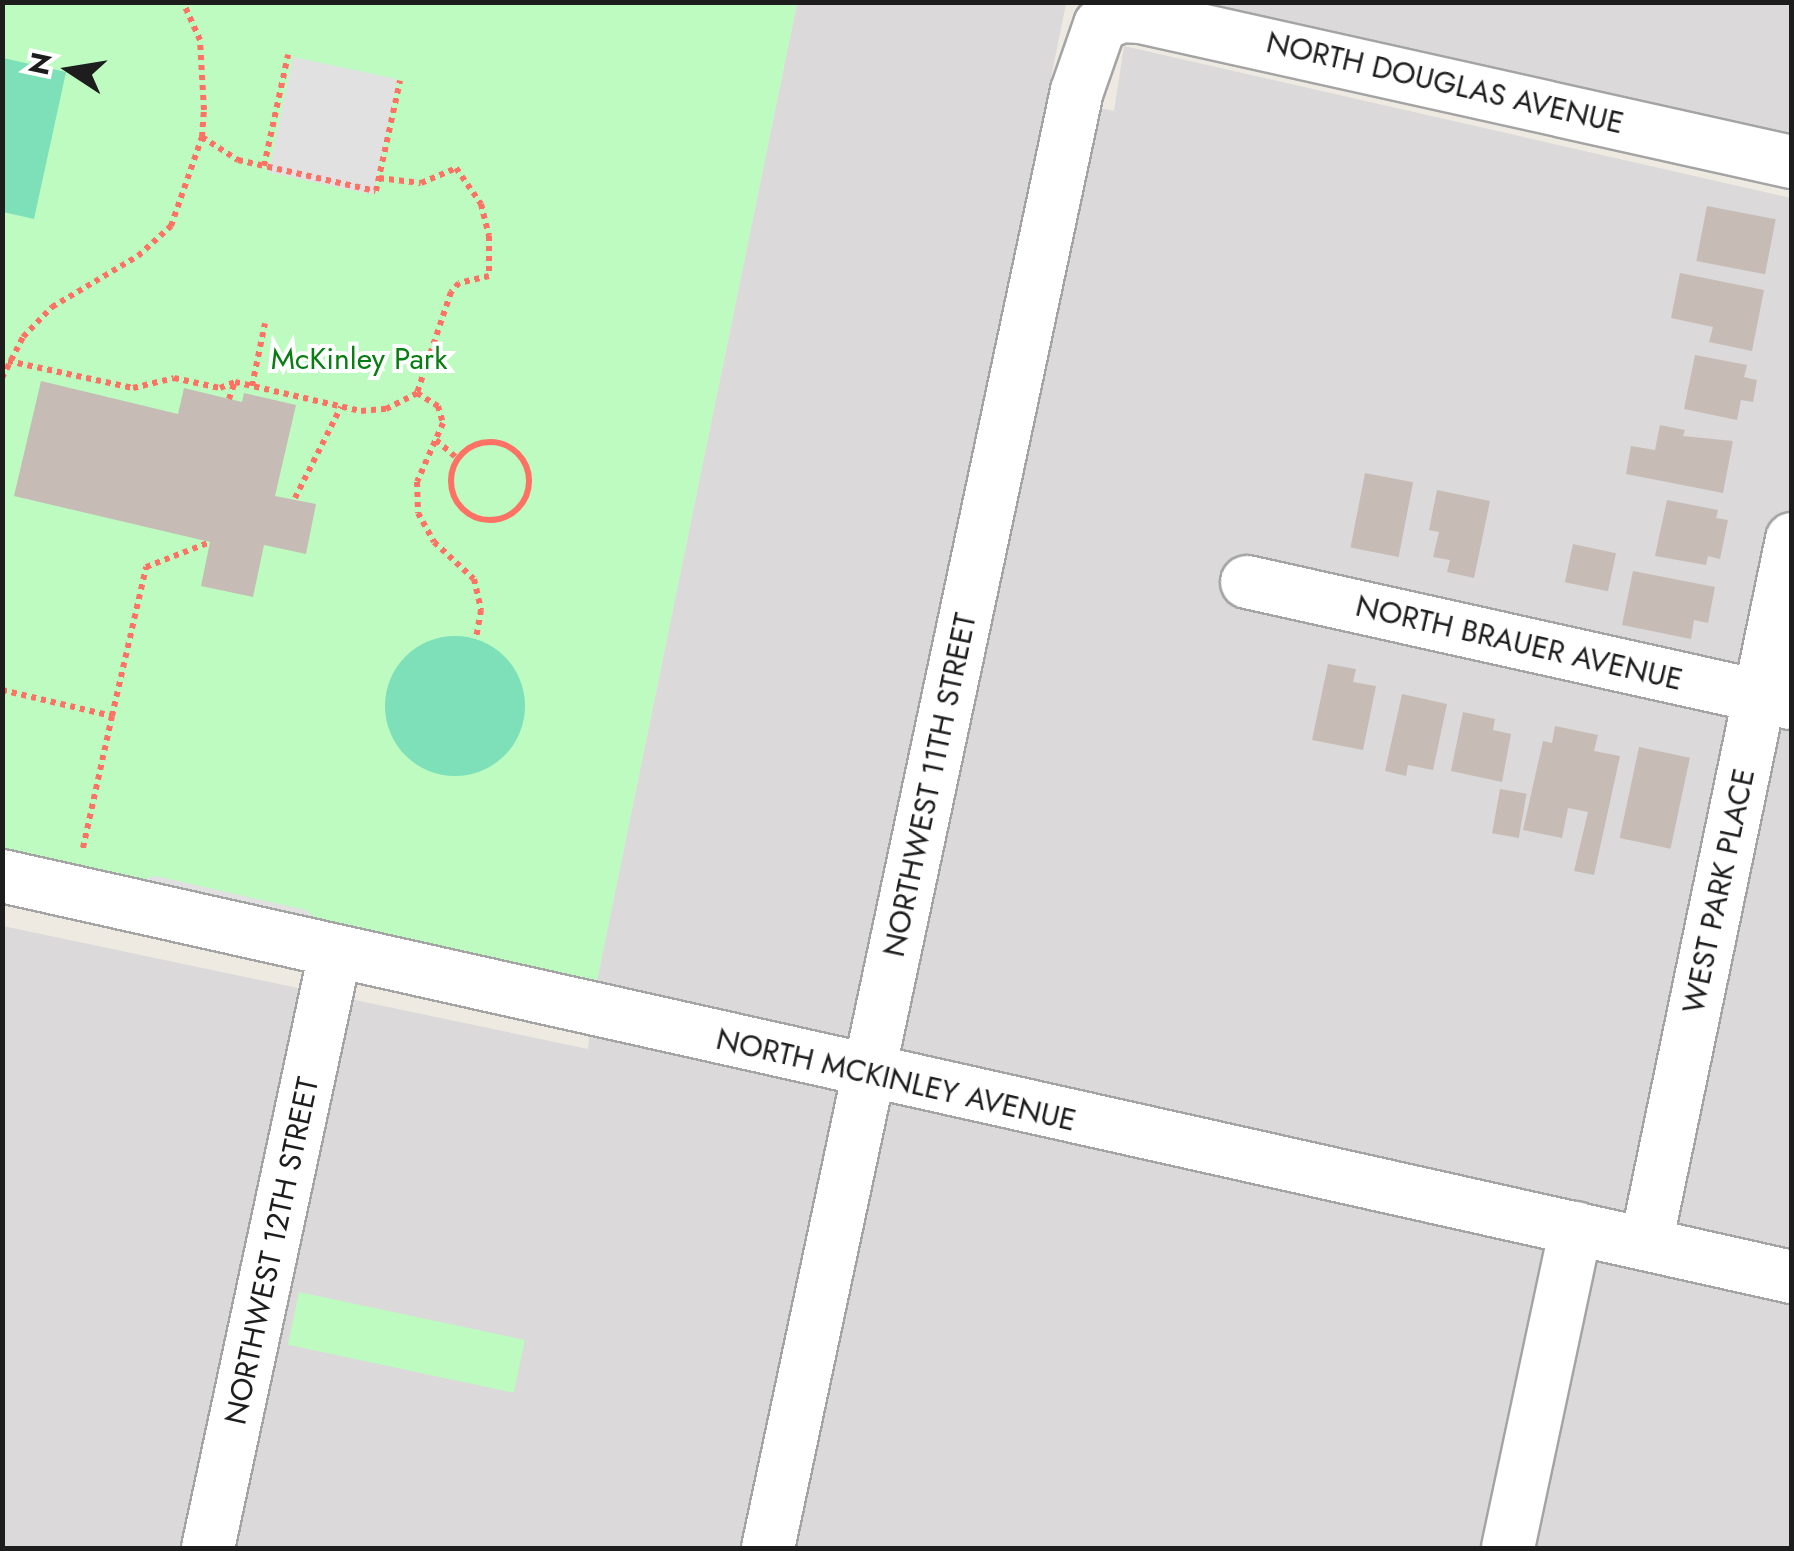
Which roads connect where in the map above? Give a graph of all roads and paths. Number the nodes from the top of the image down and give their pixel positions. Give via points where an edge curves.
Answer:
1 (183, 2) edge
2 (1238, 19) edge
3 (1100, 25) joint
4 (288, 56) dead end
5 (400, 81) dead end
6 (202, 137) junction
7 (1792, 162) edge
8 (264, 166) junction
9 (379, 178) junction
10 (265, 323) dead end
11 (8, 362) junction
12 (2, 378) edge
13 (235, 382) junction
14 (252, 386) junction
15 (417, 392) junction
16 (230, 399) dead end
17 (341, 406) junction
18 (436, 440) junction
19 (458, 459) junction
20 (295, 498) dead end
21 (1792, 538) edge
22 (210, 542) dead end
23 (1247, 582) dead end
24 (476, 640) dead end
25 (2, 690) edge
26 (1775, 700) edge
27 (112, 716) junction
28 (82, 854) dead end
29 (2, 876) edge
30 (336, 953) junction
31 (868, 1074) junction
32 (1576, 1228) junction
33 (1646, 1244) junction
34 (1792, 1278) edge
35 (208, 1548) edge
36 (768, 1548) edge
37 (1508, 1548) edge

1 - 6 path via 200,40
2 - 3 street, NORTH DOUGLAS AVENUE via 1122,16
2 - 7 street, NORTH DOUGLAS AVENUE
3 - 31 street, NORTHWEST 11TH STREET via 1077,91
4 - 8 path
5 - 9 path
6 - 8 path
6 - 11 path via 171,226 138,256 52,307
8 - 9 path via 376,192
9 - 15 path via 421,183 456,168 481,204 489,236 488,276 459,283 451,292
10 - 14 path
11 - 12 path
11 - 13 path via 133,388 174,378 220,388
13 - 14 path
13 - 16 path
14 - 17 path
15 - 17 path via 386,408
15 - 18 path via 438,406 443,423
17 - 20 path
18 - 19 path
18 - 24 path via 417,482 418,514 434,542 474,579 482,610
19 - 19 path via 485,442 509,447 528,476 523,502 488,520 464,510 451,487
21 - 26 street, WEST PARK PLACE
22 - 27 path via 146,567
23 - 26 street, NORTH BRAUER AVENUE
25 - 27 path
26 - 33 street, WEST PARK PLACE
27 - 28 path
29 - 30 street, NORTH MCKINLEY AVENUE
30 - 31 street, NORTH MCKINLEY AVENUE
30 - 35 street, NORTHWEST 12TH STREET
31 - 32 street, NORTH MCKINLEY AVENUE
31 - 36 street, NORTHWEST 11TH STREET
32 - 33 street, NORTH MCKINLEY AVENUE
32 - 37 street
33 - 34 street, NORTH MCKINLEY AVENUE

